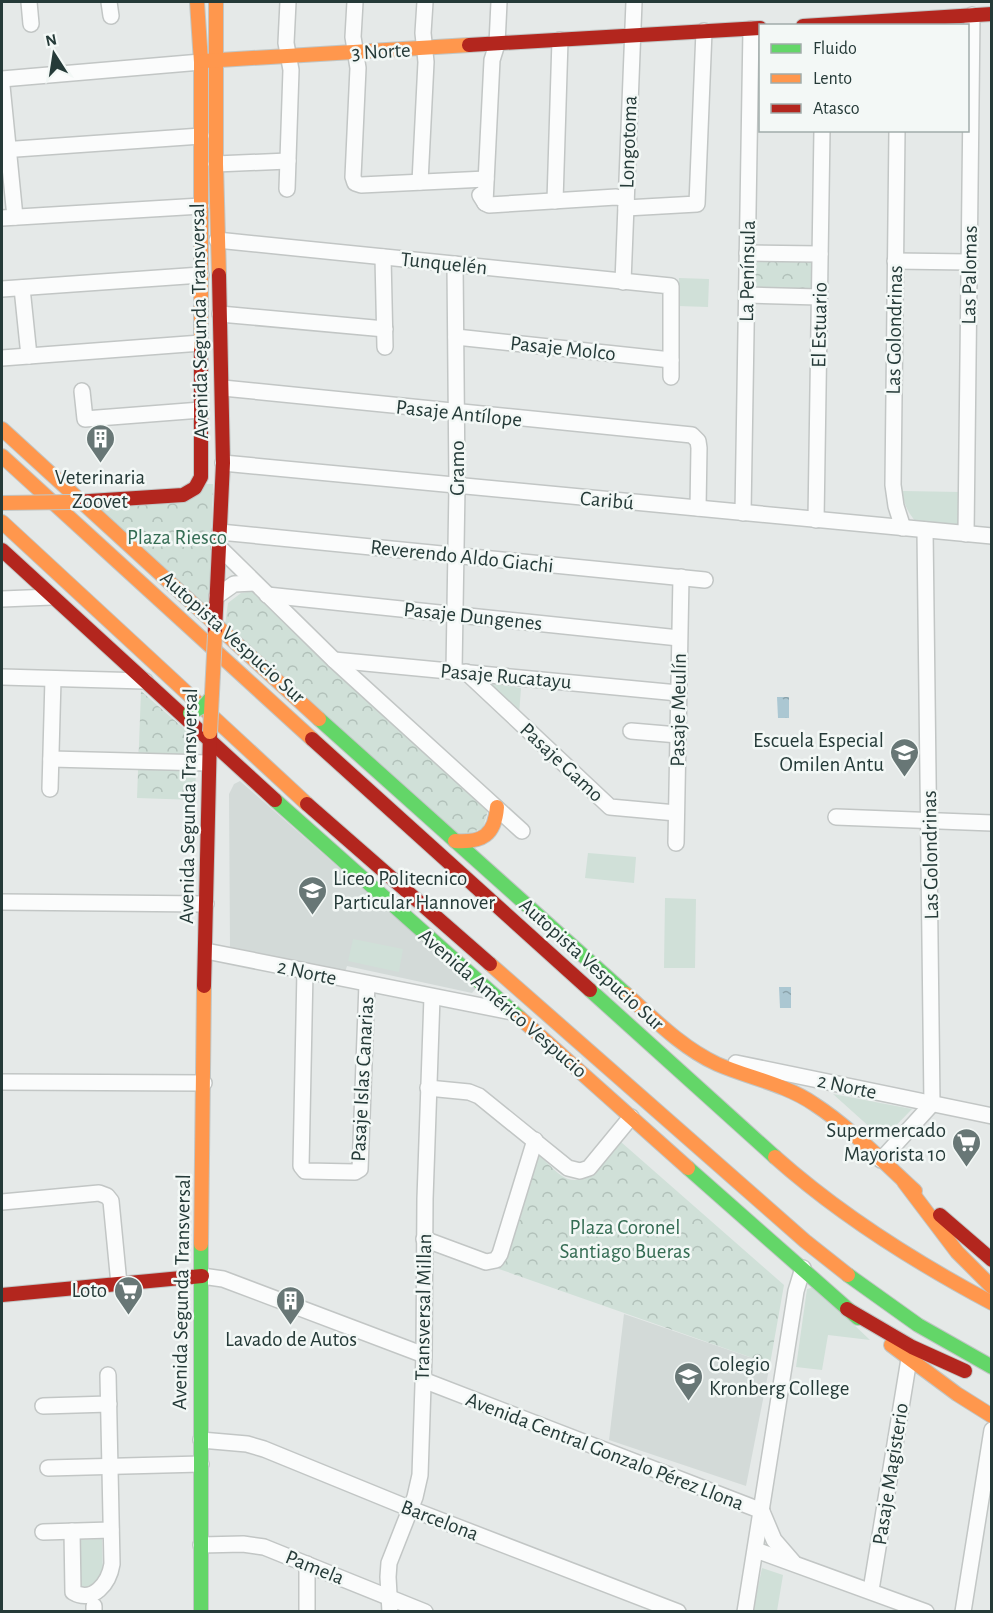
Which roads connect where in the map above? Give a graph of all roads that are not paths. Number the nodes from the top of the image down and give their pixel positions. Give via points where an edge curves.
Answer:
1 (29, 2) edge
2 (197, 2) edge
3 (216, 2) edge
4 (288, 2) edge
5 (355, 2) edge
6 (424, 2) edge
7 (499, 2) edge
8 (634, 2) edge
9 (900, 2) edge
10 (992, 14) edge
11 (972, 15) junction
12 (899, 23) edge
13 (31, 24) dead end
14 (862, 24) edge
15 (756, 28) edge
16 (704, 31) junction
17 (632, 36) junction
18 (560, 40) junction
19 (497, 44) junction
20 (424, 48) junction
21 (356, 52) junction
22 (288, 56) junction
23 (217, 60) junction
24 (201, 62) junction
25 (2, 79) edge
26 (2, 86) edge
27 (822, 132) edge
28 (897, 132) edge
29 (201, 135) junction
30 (5, 149) edge
31 (288, 161) junction
32 (216, 164) junction
33 (478, 179) junction
34 (420, 182) junction
35 (287, 189) dead end
36 (555, 201) junction
37 (626, 204) junction
38 (201, 206) junction
39 (8, 217) edge
40 (217, 240) junction
41 (747, 253) junction
42 (820, 254) junction
43 (383, 257) junction
44 (895, 261) junction
45 (969, 262) junction
46 (456, 264) junction
47 (201, 275) junction
48 (623, 282) junction
49 (22, 288) junction
50 (2, 289) edge
51 (746, 295) junction
52 (819, 297) junction
53 (220, 314) junction
54 (385, 329) junction
55 (456, 336) junction
56 (201, 343) junction
57 (385, 347) dead end
58 (29, 356) junction
59 (2, 358) edge
60 (671, 360) junction
61 (671, 377) dead end
62 (223, 388) junction
63 (82, 391) dead end
64 (201, 410) junction
65 (457, 413) junction
66 (2, 429) edge
67 (2, 456) edge
68 (223, 464) junction
69 (457, 486) junction
70 (76, 502) junction
71 (2, 503) edge
72 (698, 508) junction
73 (743, 513) junction
74 (816, 520) junction
75 (2, 522) edge
76 (903, 528) junction
77 (925, 530) junction
78 (966, 534) junction
79 (992, 536) edge
80 (219, 539) junction
81 (2, 550) edge
82 (456, 555) junction
83 (681, 577) junction
84 (705, 580) dead end
85 (254, 583) junction
86 (267, 595) junction
87 (217, 596) junction
88 (52, 597) junction
89 (2, 599) edge
90 (455, 614) junction
91 (215, 629) junction
92 (680, 638) junction
93 (334, 660) junction
94 (460, 672) junction
95 (2, 678) edge
96 (53, 679) junction
97 (145, 681) junction
98 (678, 693) junction
99 (211, 698) junction
100 (186, 714) junction
101 (631, 731) dead end
102 (678, 735) junction
103 (209, 737) junction
104 (51, 759) junction
105 (207, 763) junction
106 (244, 772) junction
107 (50, 789) dead end
108 (207, 791) junction
109 (497, 807) junction
110 (676, 813) junction
111 (836, 818) dead end
112 (929, 821) junction
113 (992, 823) edge
114 (522, 831) dead end
115 (455, 842) junction
116 (675, 843) dead end
117 (2, 902) edge
118 (206, 904) junction
119 (206, 951) junction
120 (304, 971) junction
121 (367, 984) junction
122 (432, 997) junction
123 (514, 1013) junction
124 (703, 1057) junction
125 (2, 1082) edge
126 (204, 1083) junction
127 (428, 1088) junction
128 (932, 1104) junction
129 (992, 1116) edge
130 (632, 1117) junction
131 (535, 1140) junction
132 (881, 1160) junction
133 (904, 1182) junction
134 (2, 1202) edge
135 (424, 1239) junction
136 (992, 1260) edge
137 (803, 1268) junction
138 (202, 1276) junction
139 (119, 1284) junction
140 (992, 1287) edge
141 (2, 1295) edge
142 (992, 1303) edge
143 (847, 1309) junction
144 (424, 1355) junction
145 (909, 1359) junction
146 (992, 1367) edge
147 (108, 1375) dead end
148 (423, 1380) junction
149 (992, 1381) edge
150 (109, 1404) junction
151 (43, 1406) dead end
152 (992, 1416) edge
153 (992, 1430) edge
154 (201, 1440) junction
155 (201, 1464) junction
156 (110, 1467) junction
157 (48, 1468) dead end
158 (411, 1509) junction
159 (762, 1511) junction
160 (111, 1530) junction
161 (72, 1531) junction
162 (43, 1532) dead end
163 (201, 1545) junction
164 (756, 1550) junction
165 (794, 1563) junction
166 (307, 1564) junction
167 (871, 1590) junction
168 (389, 1604) edge
169 (201, 1611) edge
170 (307, 1611) edge
171 (425, 1611) edge
172 (678, 1611) edge
173 (745, 1611) edge
174 (926, 1611) edge
175 (963, 1611) edge

1 - 13 street
2 - 24 main road, Avenida Segunda Transversal
3 - 23 main road, Avenida Segunda Transversal
4 - 22 street
5 - 21 street
6 - 20 street
7 - 19 street
8 - 17 street, Longotoma
9 - 12 main road
10 - 11 main road
11 - 12 main road
11 - 45 street, Las Palomas
12 - 14 main road
15 - 16 main road, 3 Norte
15 - 41 street, La Península
16 - 17 main road, 3 Norte
16 - 37 street via 697,204
17 - 18 main road, 3 Norte
17 - 37 street, Longotoma
18 - 19 main road, 3 Norte
18 - 36 street
19 - 20 main road, 3 Norte
19 - 33 street
20 - 21 main road, 3 Norte
20 - 34 street
21 - 22 main road, 3 Norte
21 - 34 street via 355,183
22 - 23 main road, 3 Norte
22 - 31 street
23 - 24 main road, 3 Norte
23 - 32 main road, Avenida Segunda Transversal
24 - 25 street, 3 Norte
24 - 29 main road, Avenida Segunda Transversal
26 - 30 street
27 - 42 street, El Estuario
28 - 44 street, Las Golondrinas
29 - 30 street
29 - 38 main road, Avenida Segunda Transversal
30 - 39 street
31 - 32 street
31 - 35 street
32 - 40 main road, Avenida Segunda Transversal
33 - 34 street
33 - 36 street via 489,205
36 - 37 street via 616,197
37 - 48 street, Longotoma
38 - 39 street
38 - 47 main road, Avenida Segunda Transversal
40 - 43 street, Tunquelén
40 - 53 main road, Avenida Segunda Transversal
41 - 42 street
41 - 51 street, La Península
42 - 52 street, El Estuario
43 - 46 street, Tunquelén
43 - 54 street
44 - 45 street
44 - 76 street, Las Golondrinas via 893,485
45 - 78 street, Las Palomas
46 - 48 street, Tunquelén
46 - 55 street, Gramo
47 - 49 street
47 - 56 main road, Avenida Segunda Transversal
48 - 60 street, Tunquelén via 671,286
49 - 50 street
49 - 58 street
51 - 52 street
51 - 73 street, La Península
52 - 74 street, El Estuario
53 - 54 street
53 - 62 main road, Avenida Segunda Transversal
54 - 57 street
55 - 60 street, Pasaje Molco
55 - 65 street, Gramo
56 - 58 street
56 - 64 main road, Avenida Segunda Transversal
58 - 59 street
60 - 61 street
62 - 65 street, Pasaje Antílope
62 - 68 main road, Avenida Segunda Transversal
63 - 64 street via 85,419
64 - 70 main road, Avenida Segunda Transversal via 201,477 192,491
65 - 69 street, Gramo
65 - 72 street, Pasaje Antílope via 687,434 696,438 699,448
66 - 70 main road
67 - 142 main road, Autopista Vespucio Sur via 795,1175 895,1249
68 - 69 street, Caribú
68 - 80 main road, Avenida Segunda Transversal
69 - 72 street, Caribú
69 - 82 street, Gramo
70 - 71 main road, Avenida Segunda Transversal, bridge
70 - 91 main road
72 - 73 street, Caribú
73 - 74 street, Caribú
74 - 76 street, Caribú
75 - 146 main road via 307,804 796,1233 898,1313
76 - 77 street, Caribú
77 - 78 street, Caribú
77 - 112 street, Las Golondrinas
78 - 79 street, Caribú
80 - 82 street, Reverendo Aldo Giachi
80 - 85 street
80 - 87 main road, Avenida Segunda Transversal
81 - 88 main road, Avenida Américo Vespucio
82 - 83 street, Reverendo Aldo Giachi
82 - 90 street, Gramo
83 - 84 street, Reverendo Aldo Giachi
83 - 92 street, Pasaje Meulín
85 - 86 street
85 - 87 street via 234,584
86 - 90 street, Pasaje Dungenes
86 - 93 street
87 - 91 main road, Avenida Segunda Transversal
88 - 89 street
88 - 97 main road, Avenida Américo Vespucio
90 - 92 street, Pasaje Dungenes
90 - 94 street, Gramo
91 - 99 main road, Avenida Segunda Transversal, bridge
91 - 115 main road
92 - 98 street, Pasaje Meulín
93 - 94 street, Pasaje Rucatayu
93 - 109 street
94 - 98 street, Pasaje Rucatayu
94 - 110 street, Pasaje Gamo via 610,807
95 - 96 street
96 - 97 street
96 - 104 street
97 - 100 main road, Avenida Américo Vespucio
98 - 102 street, Pasaje Meulín
99 - 100 main road, bridge
99 - 103 main road, Avenida Segunda Transversal, bridge
100 - 103 main road, Avenida Américo Vespucio
101 - 102 street
102 - 110 street, Pasaje Meulín
103 - 105 main road, Avenida Segunda Transversal
103 - 106 main road, Avenida Américo Vespucio
104 - 105 street
104 - 107 street
105 - 108 main road, Avenida Segunda Transversal
106 - 108 main road via 224,777
106 - 123 main road, Avenida Américo Vespucio
108 - 118 main road, Avenida Segunda Transversal
109 - 114 street
109 - 115 main road via 495,823 488,834 477,841
110 - 116 street, Pasaje Meulín
111 - 112 street
112 - 113 street
112 - 128 street, Las Golondrinas
115 - 124 main road via 661,1025
117 - 118 street
118 - 119 main road, Avenida Segunda Transversal
119 - 120 street, 2 Norte
119 - 126 main road, Avenida Segunda Transversal
120 - 121 street, 2 Norte
120 - 121 street, Pasaje Islas Canarias via 301,1166 305,1171 360,1169
121 - 122 street, 2 Norte
122 - 123 street, 2 Norte
122 - 127 street, Transversal Millan
123 - 130 main road, Avenida Américo Vespucio
124 - 128 street, 2 Norte
124 - 132 main road via 801,1096 833,1117
125 - 126 street
126 - 138 main road, Avenida Segunda Transversal
127 - 131 street via 479,1096
127 - 135 street, Transversal Millan
128 - 129 street, 2 Norte
128 - 132 street
130 - 131 street via 585,1170 572,1170
130 - 137 main road, Avenida Américo Vespucio
131 - 135 street via 496,1260 483,1261
132 - 133 main road
133 - 136 main road
133 - 140 main road via 957,1252
134 - 139 street via 99,1193 107,1196 111,1201
135 - 144 street, Transversal Millan
137 - 143 main road, Avenida Américo Vespucio
137 - 159 street via 796,1291
138 - 139 main road
138 - 144 street via 223,1279
138 - 154 main road, Avenida Segunda Transversal
139 - 141 main road
143 - 145 main road, Avenida Américo Vespucio
143 - 149 main road via 932,1357
144 - 148 street, Transversal Millan
145 - 152 main road, Avenida Américo Vespucio
145 - 167 street, Pasaje Magisterio
147 - 150 street
148 - 158 street, Transversal Millan via 420,1474
148 - 159 street, Avenida Central Gonzalo Pérez Llona
150 - 151 street
150 - 156 street
153 - 175 street
154 - 155 main road, Avenida Segunda Transversal
154 - 158 street, Barcelona via 264,1449
155 - 156 street
155 - 163 main road, Avenida Segunda Transversal
156 - 157 street
156 - 160 street
158 - 168 street, Transversal Millan via 390,1563
158 - 172 street, Barcelona
159 - 164 street
159 - 165 street, Avenida Central Gonzalo Pérez Llona via 774,1540
160 - 161 street
160 - 161 street via 110,1572 92,1595 76,1594 73,1590
161 - 162 street
163 - 166 street, Pamela via 257,1546
163 - 169 main road, Avenida Segunda Transversal
164 - 165 street, Avenida Central Gonzalo Pérez Llona
164 - 173 street
165 - 167 street, Avenida Central Gonzalo Pérez Llona
166 - 168 street, Pamela
166 - 170 street
167 - 174 street, Avenida Central Gonzalo Pérez Llona
168 - 171 street, Pamela

